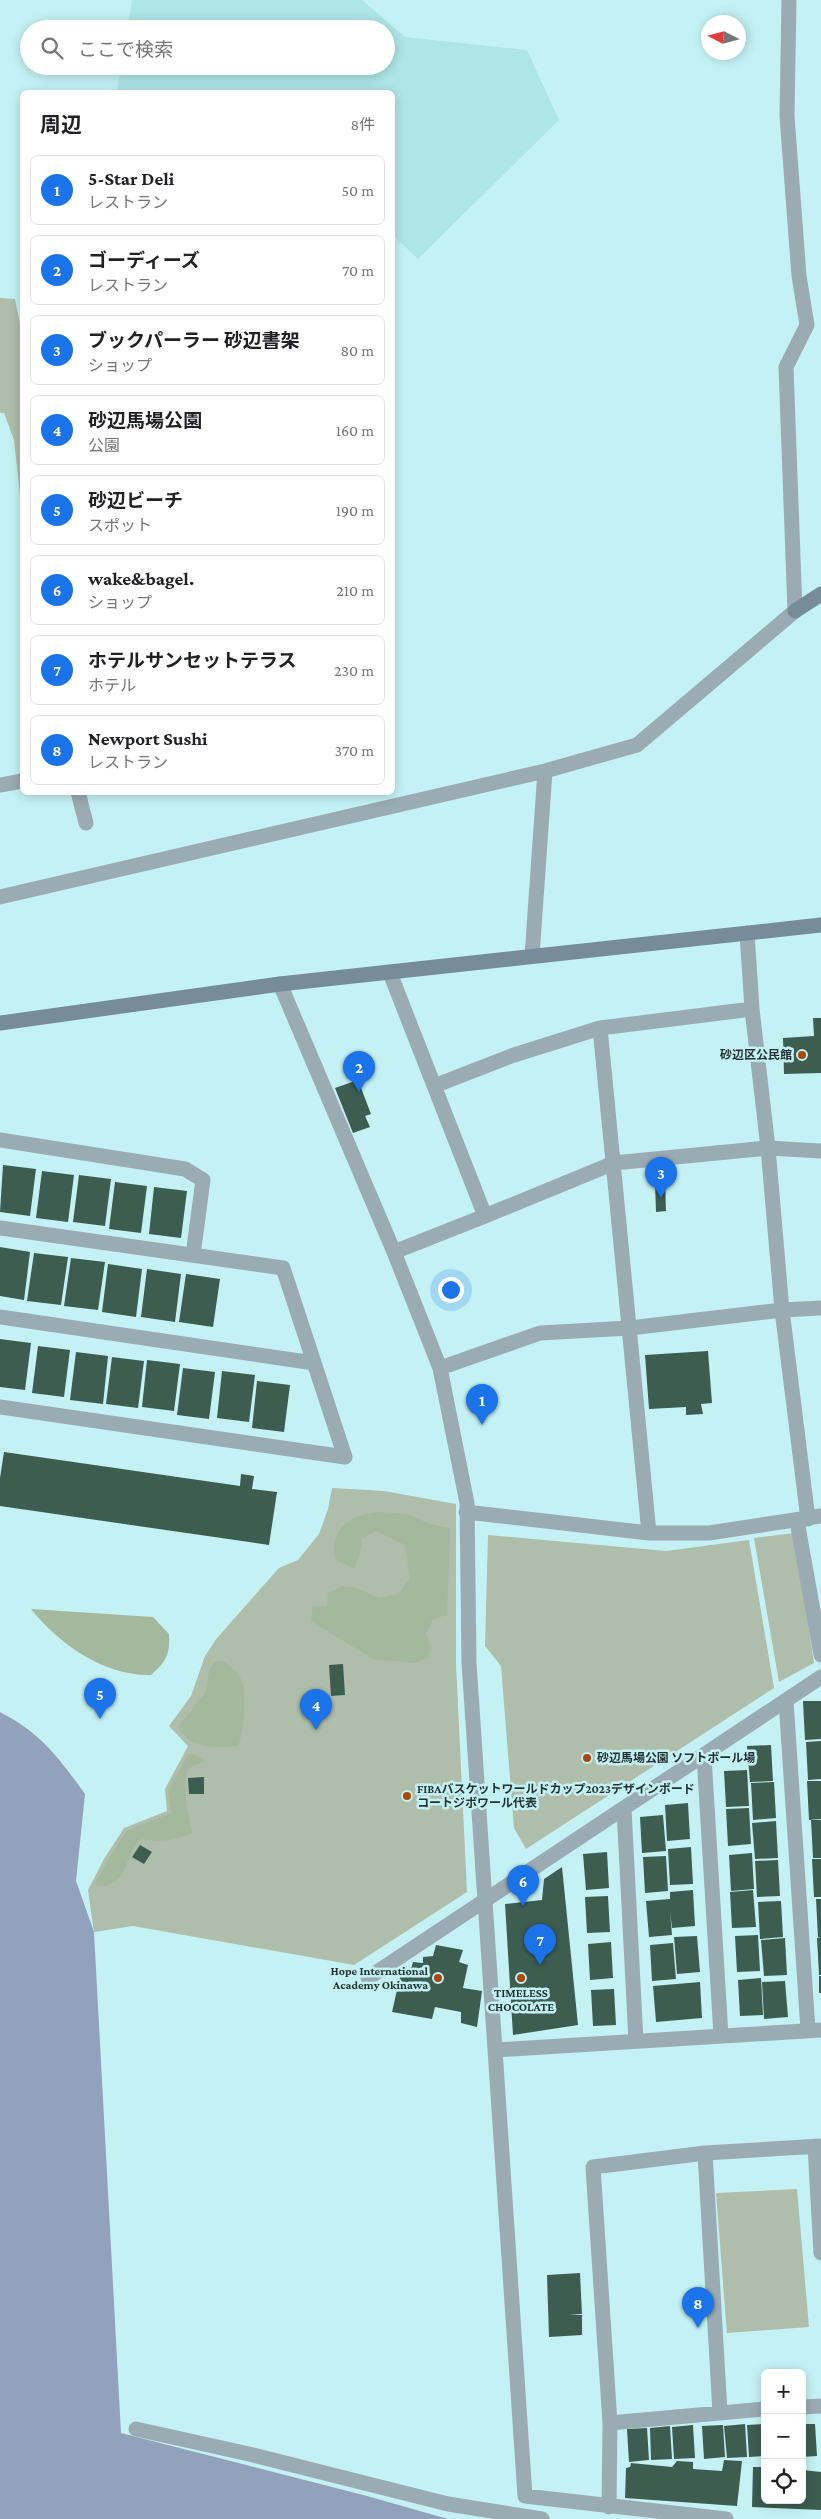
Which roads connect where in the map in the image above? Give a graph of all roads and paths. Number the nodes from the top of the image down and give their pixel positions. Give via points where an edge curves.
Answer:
1 (789, 0) edge
2 (821, 594) edge
3 (795, 611) junction
4 (544, 771) junction
5 (20, 781) edge
6 (0, 785) edge
7 (79, 795) edge
8 (86, 823) dead end
9 (0, 897) edge
10 (821, 925) edge
11 (747, 933) junction
12 (532, 956) junction
13 (390, 973) junction
14 (280, 984) junction
15 (752, 1009) junction
16 (0, 1024) edge
17 (600, 1028) junction
18 (434, 1086) junction
19 (0, 1140) edge
20 (768, 1148) junction
21 (821, 1150) edge
22 (614, 1163) junction
23 (486, 1216) junction
24 (0, 1228) edge
25 (394, 1252) junction
26 (193, 1255) junction
27 (821, 1308) edge
28 (782, 1310) junction
29 (0, 1317) edge
30 (630, 1328) junction
31 (314, 1363) junction
32 (440, 1368) junction
33 (0, 1408) edge
34 (466, 1512) junction
35 (809, 1518) edge
36 (648, 1532) junction
37 (821, 1655) edge
38 (821, 1677) edge
39 (786, 1701) junction
40 (704, 1756) junction
41 (624, 1809) junction
42 (485, 1899) junction
43 (368, 1978) dead end
44 (815, 2030) edge
45 (721, 2036) junction
46 (636, 2041) junction
47 (495, 2050) junction
48 (818, 2146) edge
49 (705, 2153) junction
50 (821, 2253) edge
51 (821, 2406) edge
52 (806, 2407) edge
53 (761, 2409) edge
54 (720, 2412) junction
55 (610, 2423) junction
56 (136, 2429) dead end
57 (609, 2507) junction
58 (542, 2519) edge
59 (726, 2519) edge

1 - 3 street via 787,116 799,276 807,325 786,367
2 - 3 street
3 - 4 street via 636,745
4 - 9 street
4 - 12 street
5 - 6 street
7 - 8 street
10 - 11 street
11 - 12 street
11 - 15 street
12 - 13 street
13 - 14 street
13 - 18 street
14 - 16 street
14 - 25 street
15 - 17 street
15 - 20 street
17 - 18 street via 514,1055
17 - 22 street
18 - 23 street
19 - 26 street via 185,1169 203,1180
20 - 21 street
20 - 22 street
20 - 28 street
22 - 23 street
22 - 30 street
23 - 25 street
24 - 26 street
25 - 32 street
26 - 31 street via 283,1268
27 - 28 street
28 - 30 street
28 - 35 street
29 - 31 street
30 - 32 street via 540,1333
30 - 36 street
31 - 33 street via 345,1457
32 - 34 street
34 - 36 street
34 - 42 street via 469,1663
35 - 36 street via 709,1533
35 - 37 street
38 - 39 street
39 - 40 street
39 - 44 street
40 - 41 street
40 - 45 street
41 - 42 street
41 - 46 street
42 - 43 street
42 - 47 street
44 - 45 street
45 - 46 street
46 - 47 street
47 - 57 street via 525,2496
48 - 49 street
48 - 50 street
49 - 54 street
49 - 55 street via 593,2167
51 - 52 street
53 - 54 street
54 - 55 street
55 - 57 street
56 - 58 street via 448,2504
57 - 59 street

